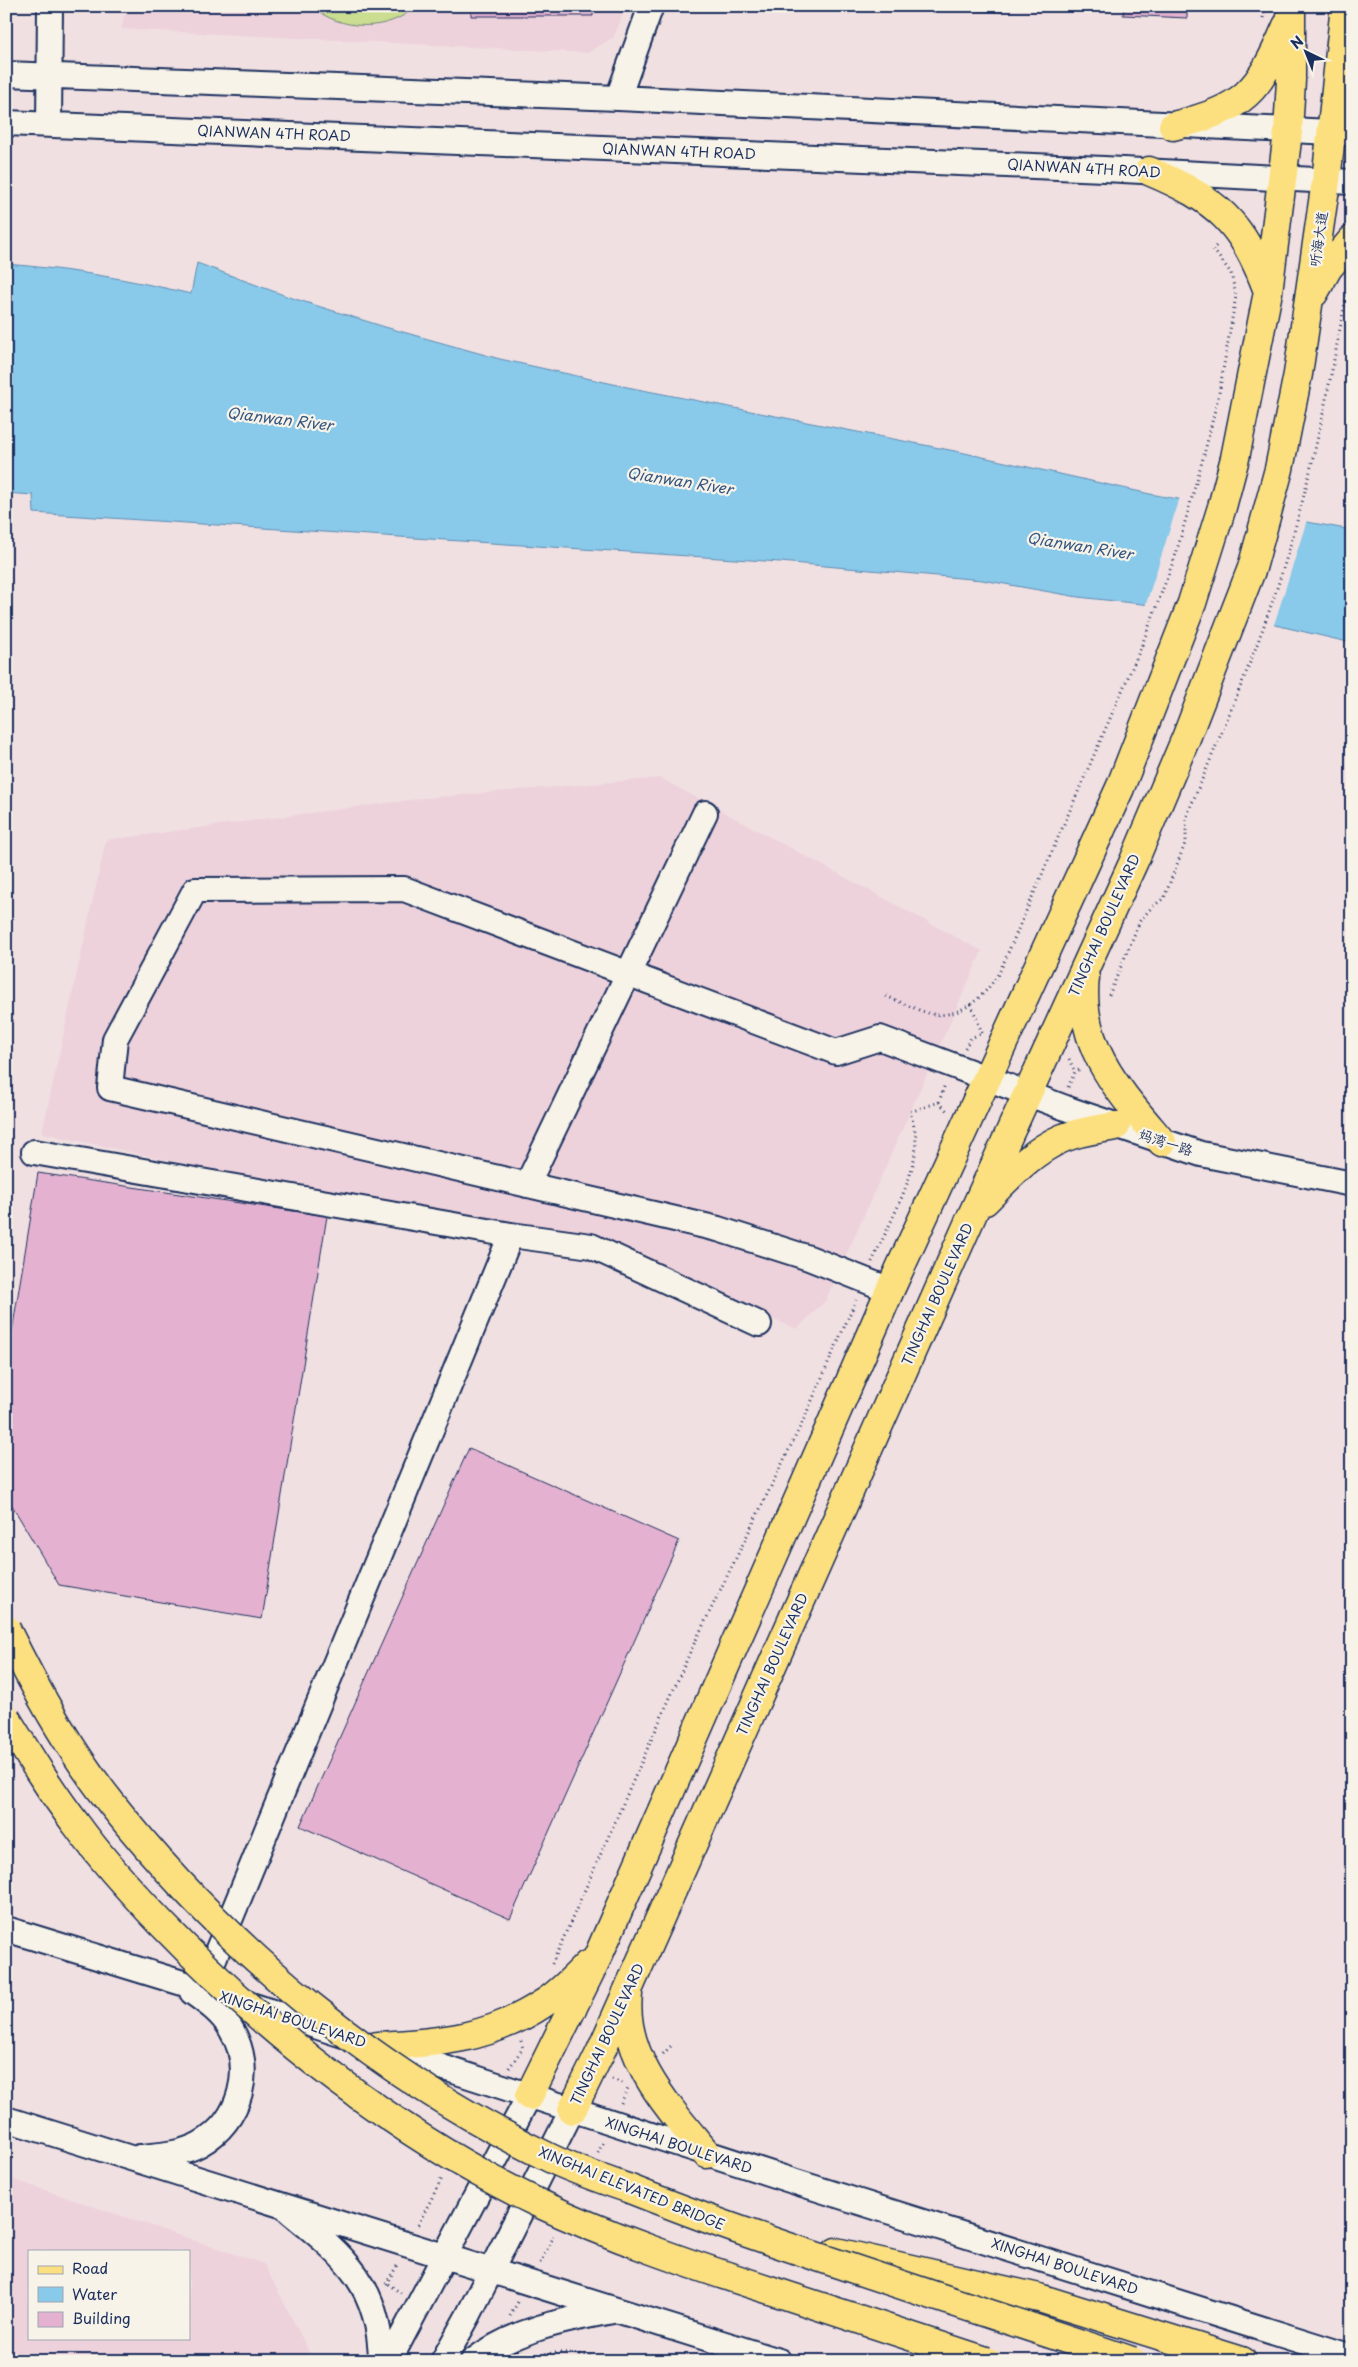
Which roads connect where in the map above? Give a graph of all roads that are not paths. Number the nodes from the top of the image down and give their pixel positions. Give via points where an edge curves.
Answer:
1 (50, 6) edge
2 (651, 6) edge
3 (1291, 12) edge
4 (1347, 28) edge
5 (6, 74) edge
6 (50, 75) junction
7 (618, 98) junction
8 (6, 123) edge
9 (49, 124) junction
10 (1173, 126) junction
11 (1288, 132) junction
12 (1342, 133) edge
13 (1150, 171) junction
14 (1284, 177) junction
15 (1339, 182) edge
16 (1352, 240) edge
17 (1268, 292) junction
18 (1309, 303) junction
19 (1279, 469) joint
20 (705, 813) dead end
21 (1087, 965) junction
22 (628, 974) junction
23 (987, 1078) junction
24 (1028, 1094) junction
25 (1116, 1126) junction
26 (1162, 1142) junction
27 (34, 1152) dead end
28 (1352, 1184) edge
29 (527, 1185) junction
30 (973, 1213) junction
31 (511, 1235) junction
32 (890, 1290) junction
33 (759, 1324) dead end
34 (6, 1630) edge
35 (6, 1718) edge
36 (6, 1930) edge
37 (599, 1954) junction
38 (176, 1982) junction
39 (629, 1984) junction
40 (202, 1989) junction
41 (377, 2046) junction
42 (529, 2096) junction
43 (572, 2110) junction
44 (6, 2119) edge
45 (706, 2154) junction
46 (131, 2158) junction
47 (281, 2205) junction
48 (704, 2218) junction
49 (445, 2257) junction
50 (491, 2271) junction
51 (616, 2310) junction
52 (1352, 2357) edge
53 (381, 2361) edge
54 (390, 2361) edge
55 (443, 2361) edge
56 (472, 2361) edge
57 (779, 2361) edge
58 (986, 2361) edge
59 (1132, 2361) edge
60 (1242, 2361) edge

1 - 6 street
2 - 7 street
3 - 10 main road via 1270,64 1246,95 1208,117
3 - 11 main road
4 - 12 main road, 听海大道
5 - 6 street
6 - 7 street
6 - 9 street
7 - 10 street
8 - 9 street, QIANWAN 4TH ROAD
9 - 13 street, QIANWAN 4TH ROAD
10 - 11 street
11 - 12 street
11 - 14 main road
12 - 15 main road, 听海大道
13 - 14 street, QIANWAN 4TH ROAD
13 - 17 main road via 1191,190 1235,226 1256,259
14 - 15 street, QIANWAN 4TH ROAD
14 - 17 main road
15 - 18 main road, 听海大道
16 - 18 main road via 1328,268
17 - 23 main road via 1234,458 1208,552 1172,656 1120,788
18 - 19 main road, 听海大道
19 - 21 main road, TINGHAI BOULEVARD via 1252,568 1213,671
20 - 22 street
21 - 24 main road, TINGHAI BOULEVARD
21 - 26 main road via 1085,1015 1099,1060 1110,1079
22 - 23 street, 妈湾一路 via 836,1052 880,1038
22 - 29 street
22 - 29 street, 妈湾一路 via 404,889 195,890 115,1039 110,1088
23 - 24 street, 妈湾一路
23 - 32 main road
24 - 25 street, 妈湾一路
24 - 30 main road, TINGHAI BOULEVARD
25 - 26 street, 妈湾一路
25 - 30 main road via 1063,1138 1043,1148
26 - 28 street, 妈湾一路 via 1237,1162
27 - 31 street
29 - 32 street via 718,1229 809,1258
30 - 39 main road, TINGHAI BOULEVARD
31 - 33 street via 591,1246
31 - 40 street
32 - 37 main road
34 - 48 main road, XINGHAI ELEVATED BRIDGE, bridge via 32,1680 110,1801 219,1923 326,2019 420,2085 488,2126 555,2161
35 - 58 main road, bridge via 77,1826 130,1890 187,1950 236,1998 302,2052 406,2127 535,2201 654,2252
36 - 38 street, XINGHAI BOULEVARD
37 - 41 main road via 546,2002 488,2032 430,2044
37 - 42 main road
38 - 40 street, XINGHAI BOULEVARD
38 - 46 street via 209,2005 230,2027 242,2058 241,2091 226,2122 214,2135 183,2151
39 - 43 main road, TINGHAI BOULEVARD
39 - 45 main road via 627,2008 642,2065 670,2109
40 - 41 street, XINGHAI BOULEVARD
41 - 42 street, XINGHAI BOULEVARD
42 - 43 street, XINGHAI BOULEVARD
42 - 49 street
43 - 45 street, XINGHAI BOULEVARD
43 - 50 street
44 - 46 street
45 - 52 street, XINGHAI BOULEVARD
46 - 47 street
47 - 49 street
47 - 53 street via 338,2254 370,2296 381,2339
48 - 59 main road, XINGHAI ELEVATED BRIDGE, bridge
48 - 60 main road, bridge via 826,2250 1039,2298
49 - 50 street
49 - 54 street
50 - 51 street
50 - 55 street
51 - 56 street via 534,2328 495,2345
51 - 57 street

